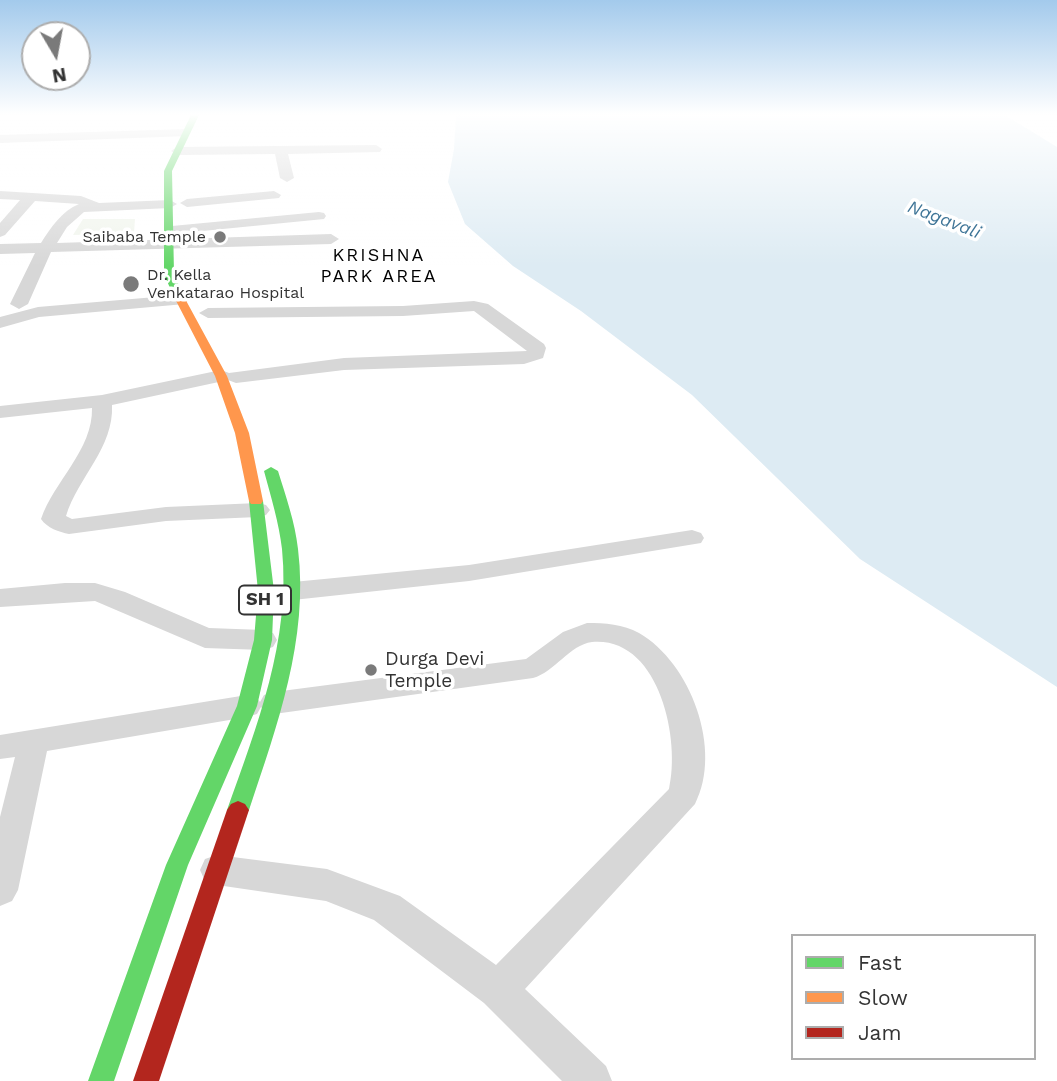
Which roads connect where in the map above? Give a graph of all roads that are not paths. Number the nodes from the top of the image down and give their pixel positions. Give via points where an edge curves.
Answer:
1 (170, 165) edge
2 (284, 165) edge
3 (287, 178) dead end
4 (0, 195) edge
5 (274, 195) dead end
6 (188, 196) joint
7 (30, 198) junction
8 (170, 204) junction
9 (100, 207) junction
10 (319, 216) dead end
11 (0, 232) edge
12 (169, 238) junction
13 (331, 239) dead end
14 (191, 242) junction
15 (54, 246) junction
16 (0, 249) edge
17 (0, 299) edge
18 (179, 300) junction
19 (19, 304) junction
20 (205, 307) joint
21 (38, 312) junction
22 (0, 323) edge
23 (228, 377) junction
24 (102, 401) junction
25 (0, 412) edge
26 (258, 510) junction
27 (692, 538) dead end
28 (293, 592) junction
29 (0, 598) edge
30 (263, 640) junction
31 (260, 704) junction
32 (34, 740) junction
33 (0, 747) edge
34 (218, 870) junction
35 (0, 890) edge
36 (498, 990) junction
37 (101, 1081) edge
38 (146, 1081) edge
39 (591, 1081) edge

1 - 8 main road, SH 1
2 - 3 street
4 - 7 street
5 - 6 street
6 - 14 main road
7 - 9 street via 81,200
7 - 11 street
8 - 9 street
8 - 12 main road, SH 1
9 - 15 street via 72,211
10 - 14 street
12 - 14 street
12 - 15 street
12 - 18 main road, SH 1 via 169,274
13 - 14 street
15 - 16 street
15 - 19 street
17 - 19 street
18 - 21 street
18 - 23 main road, SH 1
19 - 21 street
20 - 23 main road, SH 1
20 - 23 street via 403,311 474,306 537,348 536,354 524,358 344,364
21 - 22 street
23 - 24 street
23 - 26 main road, SH 1
23 - 28 main road, SH 1 via 264,451 283,505 292,549
24 - 25 street
24 - 26 street via 104,415 94,447 53,519 69,527 166,514
26 - 30 main road, SH 1 via 266,591
27 - 28 street via 469,573
28 - 31 main road, SH 1 via 288,648
29 - 30 street via 95,592 205,638
30 - 31 main road, SH 1
31 - 32 street
31 - 34 main road, SH 1
31 - 36 street via 533,668 587,633 636,642 657,663 675,691 690,744 684,795
31 - 37 main road, SH 1 via 177,865
32 - 33 street
32 - 35 street
34 - 36 street via 327,886 387,908
34 - 38 main road, SH 1
36 - 39 street

